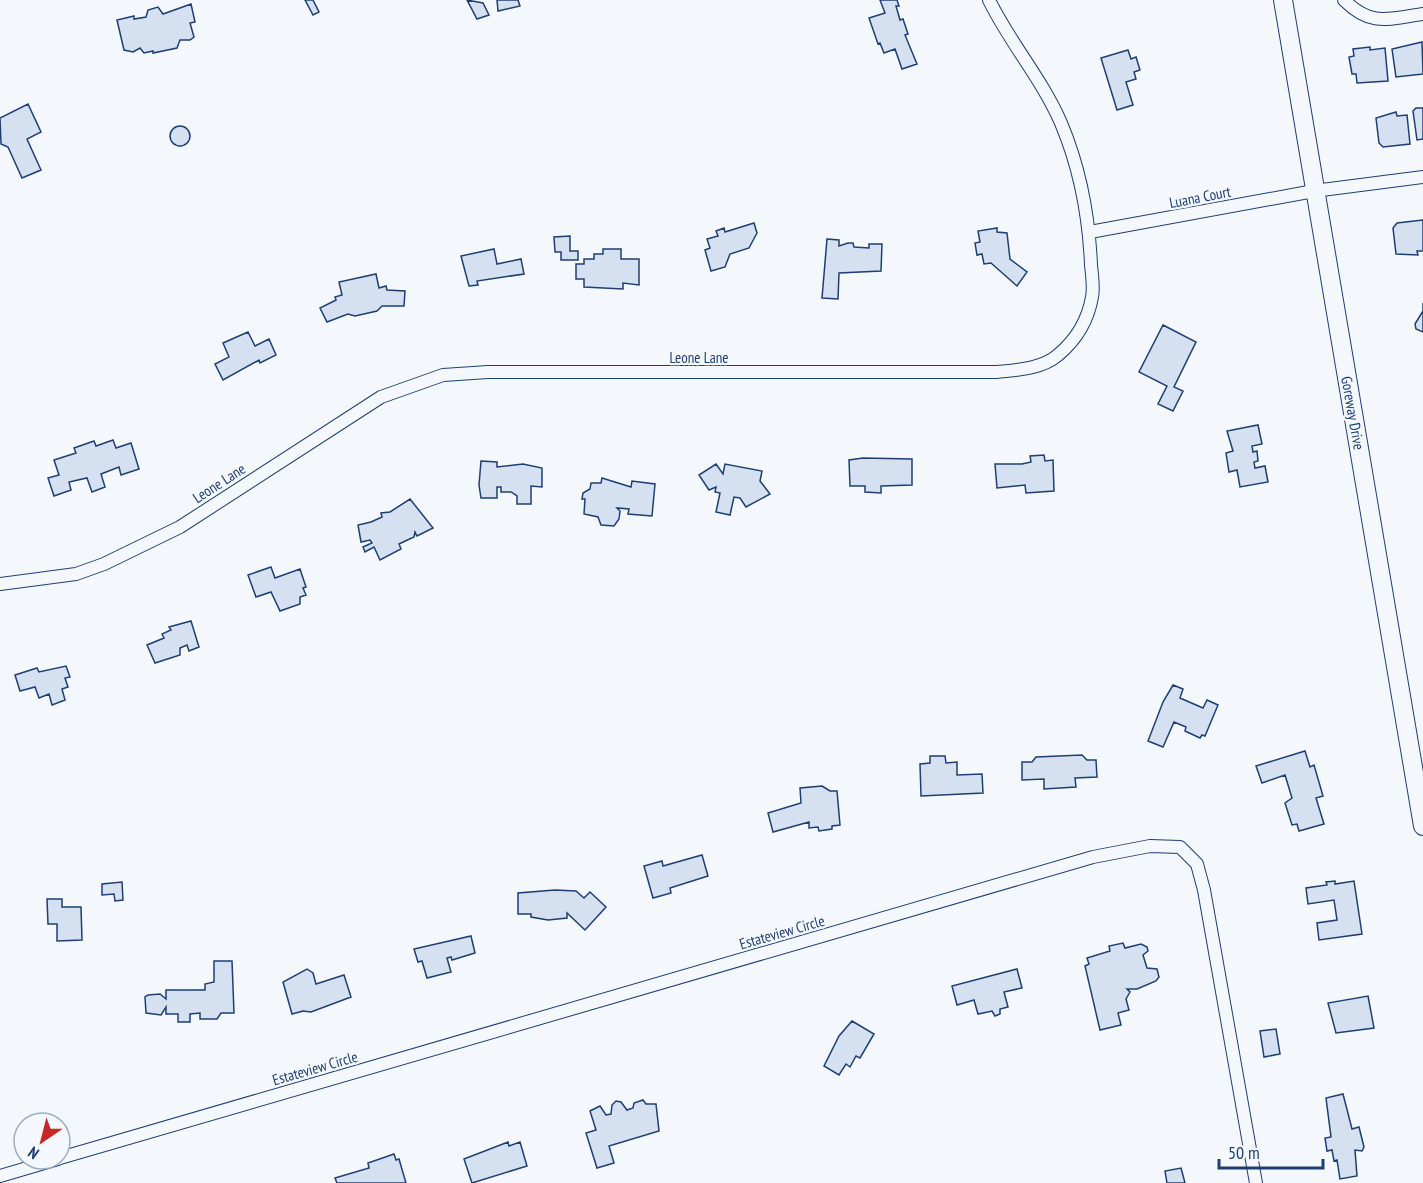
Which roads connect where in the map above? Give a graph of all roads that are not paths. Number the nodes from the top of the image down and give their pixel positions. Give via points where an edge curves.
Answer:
1 (989, 0) edge
2 (1283, 0) edge
3 (1344, 0) edge
4 (1423, 14) edge
5 (1423, 177) edge
6 (1314, 191) junction
7 (1090, 232) junction
8 (0, 584) edge
9 (1423, 826) edge
10 (72, 1155) edge
11 (17, 1171) edge
12 (0, 1176) edge
13 (1256, 1183) edge

1 - 7 street, Leone Lane via 1002,26 1033,68 1060,122 1076,164
2 - 6 street, Goreway Drive
3 - 4 street via 1358,14 1376,20
5 - 6 street, Luana Court
6 - 7 street, Luana Court
6 - 9 street, Goreway Drive
7 - 8 street, Leone Lane via 1093,296 1082,329 1057,356 1028,369 443,375 381,396 180,527 104,564 76,574
10 - 13 street, Estateview Circle via 1070,864 1150,846 1179,847 1197,864
11 - 12 street, Estateview Circle

